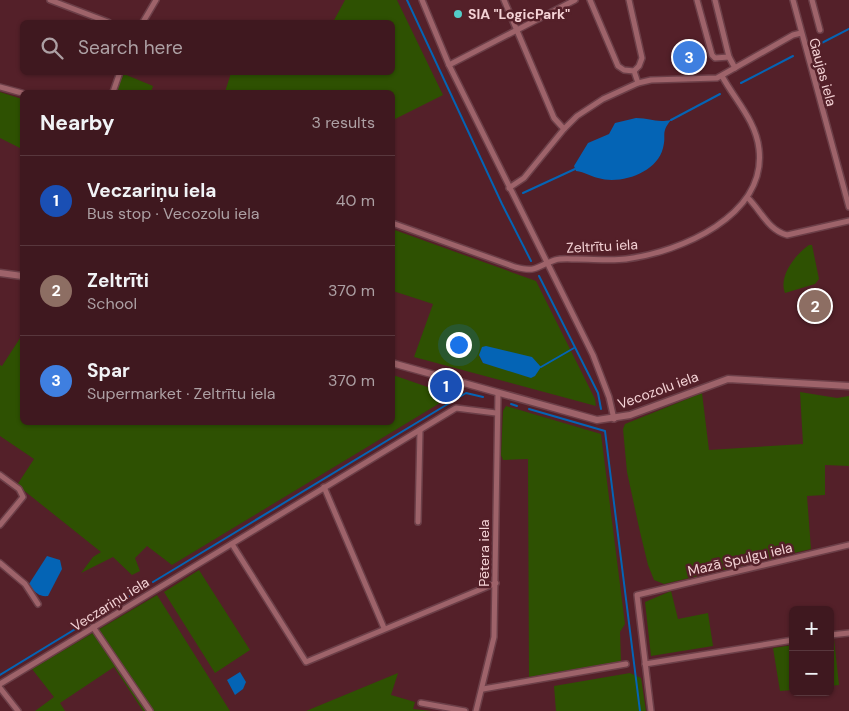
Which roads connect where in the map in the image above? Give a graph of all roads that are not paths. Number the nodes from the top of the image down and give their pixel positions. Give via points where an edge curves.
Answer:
1 (50, 0) edge
2 (156, 0) edge
3 (422, 0) edge
4 (504, 0) edge
5 (575, 0) edge
6 (590, 0) edge
7 (629, 0) edge
8 (697, 0) edge
9 (715, 0) edge
10 (792, 0) edge
11 (812, 0) edge
12 (103, 20) edge
13 (144, 20) edge
14 (516, 30) junction
15 (820, 30) dead end
16 (801, 33) junction
17 (729, 57) junction
18 (450, 65) junction
19 (735, 68) junction
20 (634, 71) junction
21 (119, 75) edge
22 (722, 76) junction
23 (638, 84) junction
24 (0, 87) edge
25 (114, 90) edge
26 (20, 92) edge
27 (564, 129) junction
28 (509, 188) junction
29 (748, 198) junction
30 (849, 207) edge
31 (849, 221) edge
32 (395, 224) edge
33 (548, 264) junction
34 (0, 273) edge
35 (20, 276) edge
36 (395, 364) edge
37 (849, 386) edge
38 (498, 393) junction
39 (496, 413) junction
40 (614, 419) junction
41 (420, 430) junction
42 (0, 475) edge
43 (324, 487) junction
44 (418, 522) dead end
45 (0, 525) edge
46 (232, 544) junction
47 (849, 545) edge
48 (0, 563) edge
49 (496, 583) junction
50 (38, 604) dead end
51 (93, 628) junction
52 (384, 628) junction
53 (849, 633) edge
54 (834, 635) edge
55 (789, 641) edge
56 (626, 664) dead end
57 (646, 664) junction
58 (0, 684) edge
59 (0, 688) edge
60 (483, 689) junction
61 (421, 703) dead end
62 (18, 711) edge
63 (150, 711) edge
64 (465, 711) edge
65 (476, 711) edge
66 (651, 711) edge

1 - 12 street
2 - 13 street
3 - 18 street, Zeltrītu iela
4 - 14 street
5 - 14 street
6 - 20 street via 618,66
7 - 20 street via 642,58
8 - 17 street via 712,55 716,58
9 - 17 street
10 - 16 street, Gaujas iela
11 - 15 street
14 - 18 street
14 - 27 street via 554,118
16 - 19 street
16 - 30 street, Gaujas iela
17 - 19 street
18 - 28 street, Zeltrītu iela
19 - 22 street
20 - 23 street
21 - 25 street
22 - 23 street via 703,80 652,80
22 - 29 street via 758,139 759,161
23 - 27 street via 603,99
24 - 26 street
27 - 28 street via 524,178
28 - 33 street, Zeltrītu iela
29 - 31 street via 778,233 797,235
29 - 33 street, Zeltrītu iela via 708,231 672,249 625,259 562,259
32 - 33 street via 516,267 532,270
33 - 40 street, Zeltrītu iela via 602,378
34 - 35 street
36 - 38 street, Vecozolu iela
37 - 40 street, Vecozolu iela via 728,379
38 - 39 street, Pētera iela
38 - 40 street, Vecozolu iela via 597,420
39 - 41 street, Veczariņu iela via 456,408
39 - 49 street, Pētera iela
41 - 43 street, Veczariņu iela
41 - 44 street
42 - 45 street via 19,489 23,497
43 - 46 street, Veczariņu iela
43 - 52 street
46 - 51 street, Veczariņu iela
46 - 52 street via 306,662
47 - 57 street, Mazā Spulgu iela via 636,596
48 - 50 street via 25,584
49 - 52 street
49 - 60 street, Pētera iela via 494,637
51 - 58 street, Veczariņu iela
51 - 63 street
53 - 54 street
55 - 57 street
56 - 60 street
57 - 66 street
59 - 62 street
60 - 65 street, Pētera iela
61 - 64 street

